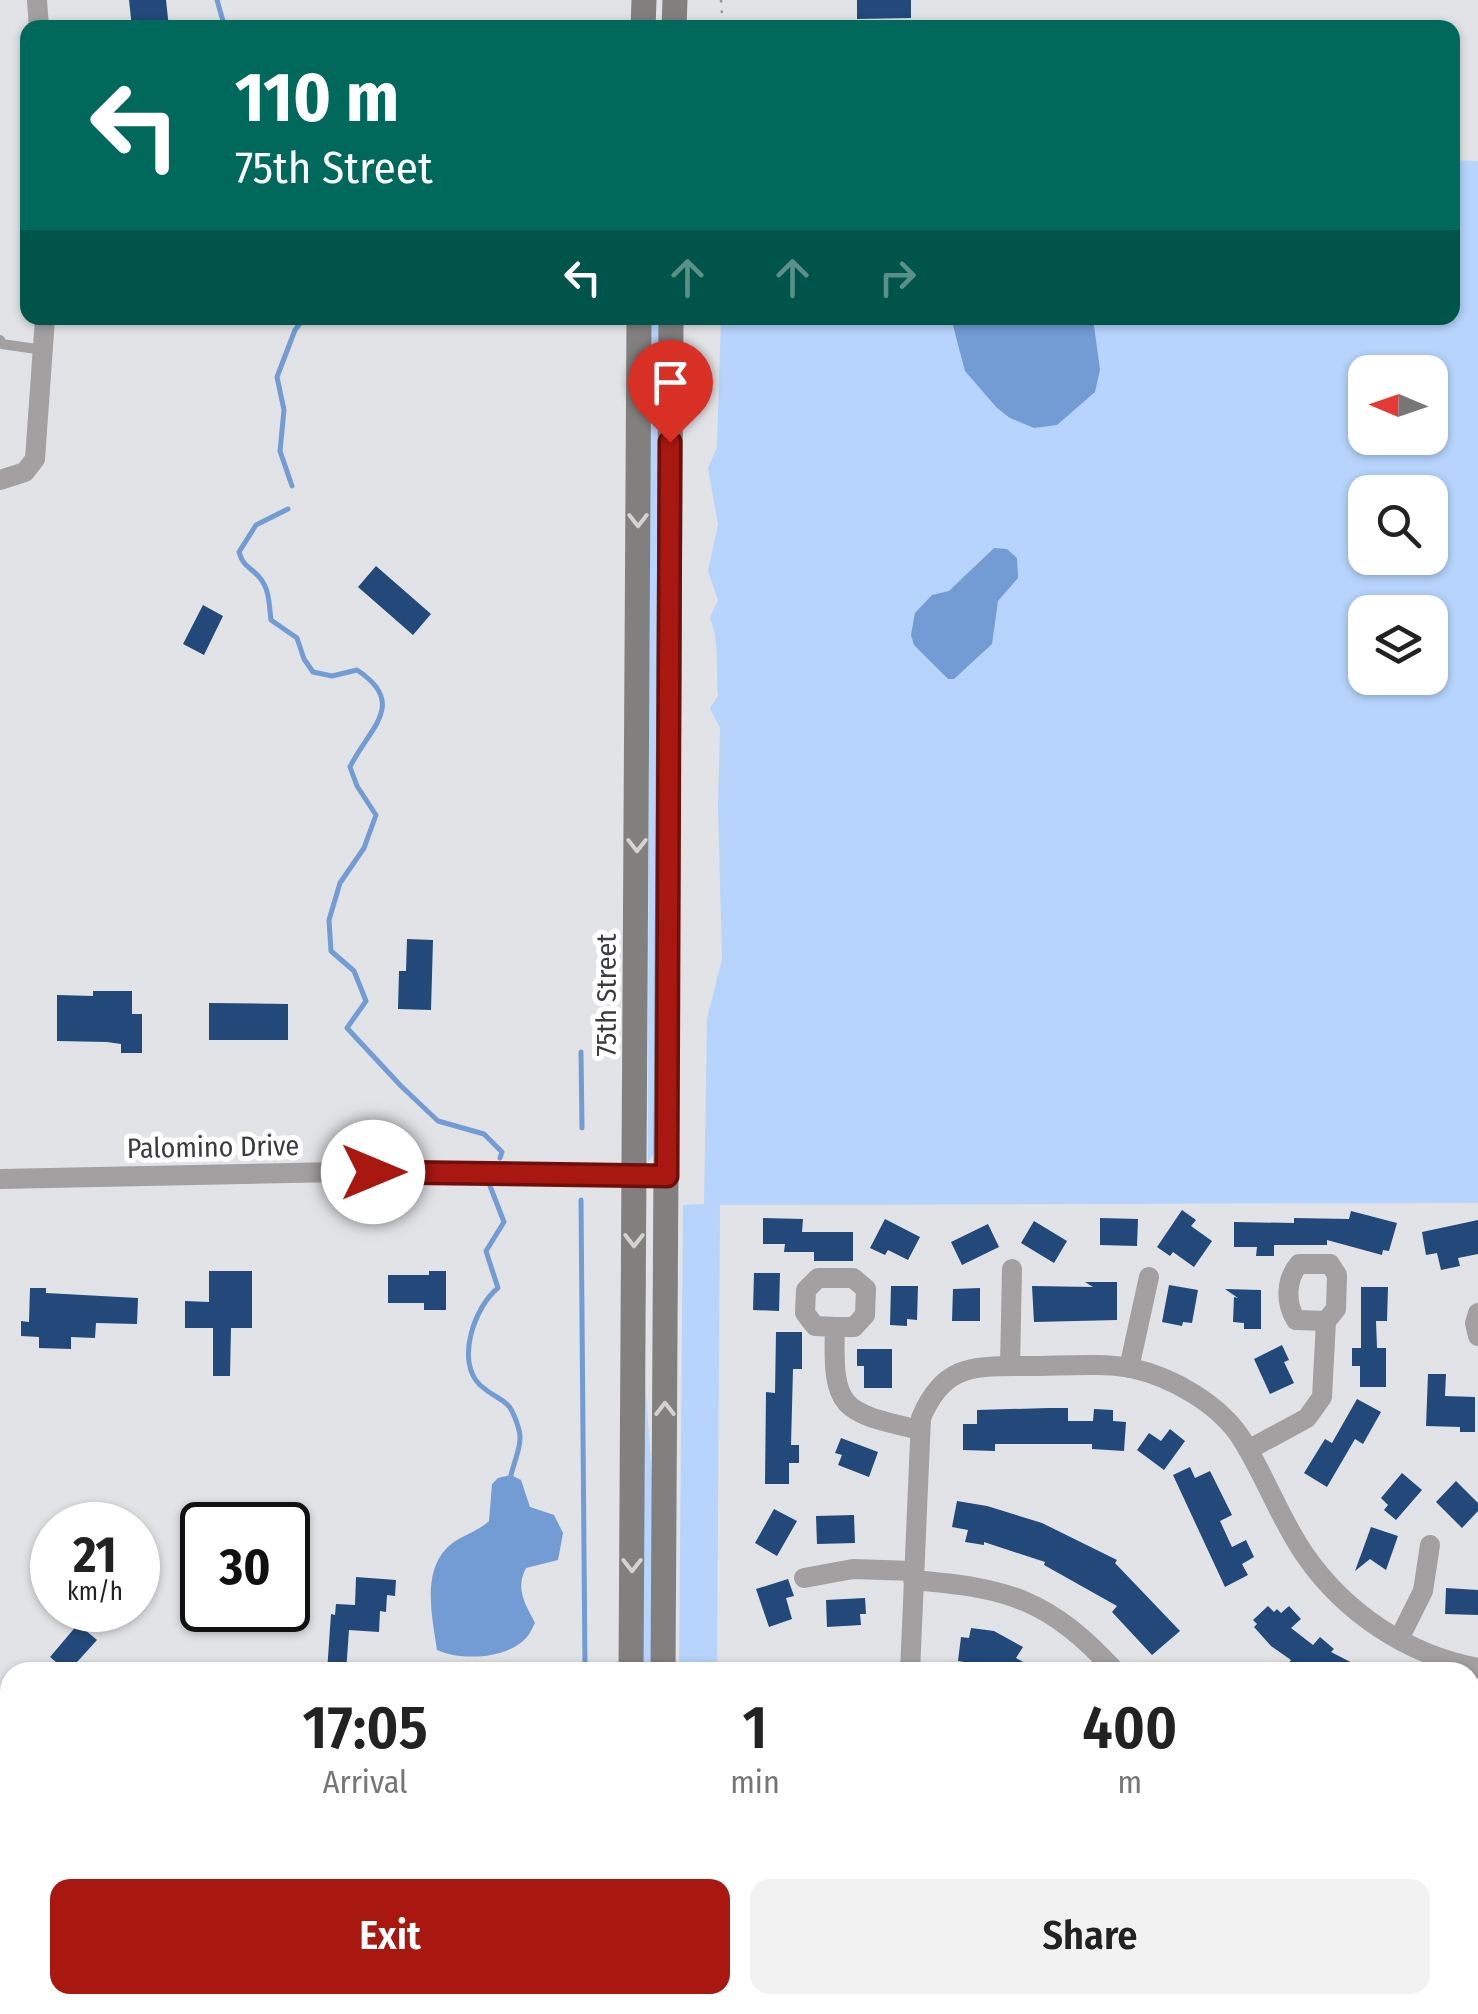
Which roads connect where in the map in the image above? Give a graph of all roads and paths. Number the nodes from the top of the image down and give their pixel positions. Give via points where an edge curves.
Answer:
1 (45, 325) edge
2 (639, 325) edge
3 (672, 325) edge
4 (0, 340) edge
5 (44, 350) junction
6 (0, 480) edge
7 (650, 1175) junction
8 (0, 1179) edge
9 (1012, 1269) dead end
10 (1149, 1277) dead end
11 (1478, 1313) edge
12 (1326, 1321) dead end
13 (836, 1327) dead end
14 (1478, 1336) edge
15 (1010, 1366) junction
16 (1130, 1368) junction
17 (920, 1430) junction
18 (1248, 1450) junction
19 (1430, 1544) dead end
20 (913, 1576) junction
21 (804, 1578) dead end
22 (1399, 1638) junction
23 (631, 1662) edge
24 (663, 1662) edge
25 (910, 1662) edge
26 (1107, 1662) edge
27 (1455, 1662) edge

1 - 5 street
2 -> 7 main road, 75th Street
3 - 7 main road, 75th Street
4 - 5 lane
5 - 6 street via 35,459 25,472
7 - 8 street, Palomino Drive
7 -> 23 main road, 75th Street
24 -> 7 main road, 75th Street
9 - 15 street
10 - 16 street
11 - 14 street
12 - 18 street via 1325,1388 1318,1406
13 - 17 street via 835,1376 842,1399 861,1415
15 - 16 street
15 - 17 street via 979,1366 946,1379 929,1398
16 - 18 street via 1196,1396
17 - 20 street
18 - 22 street via 1316,1571 1358,1613
19 - 22 street via 1423,1591
20 - 21 street via 852,1569
20 - 25 street
20 - 26 street via 1019,1597 1062,1621
22 - 27 street

